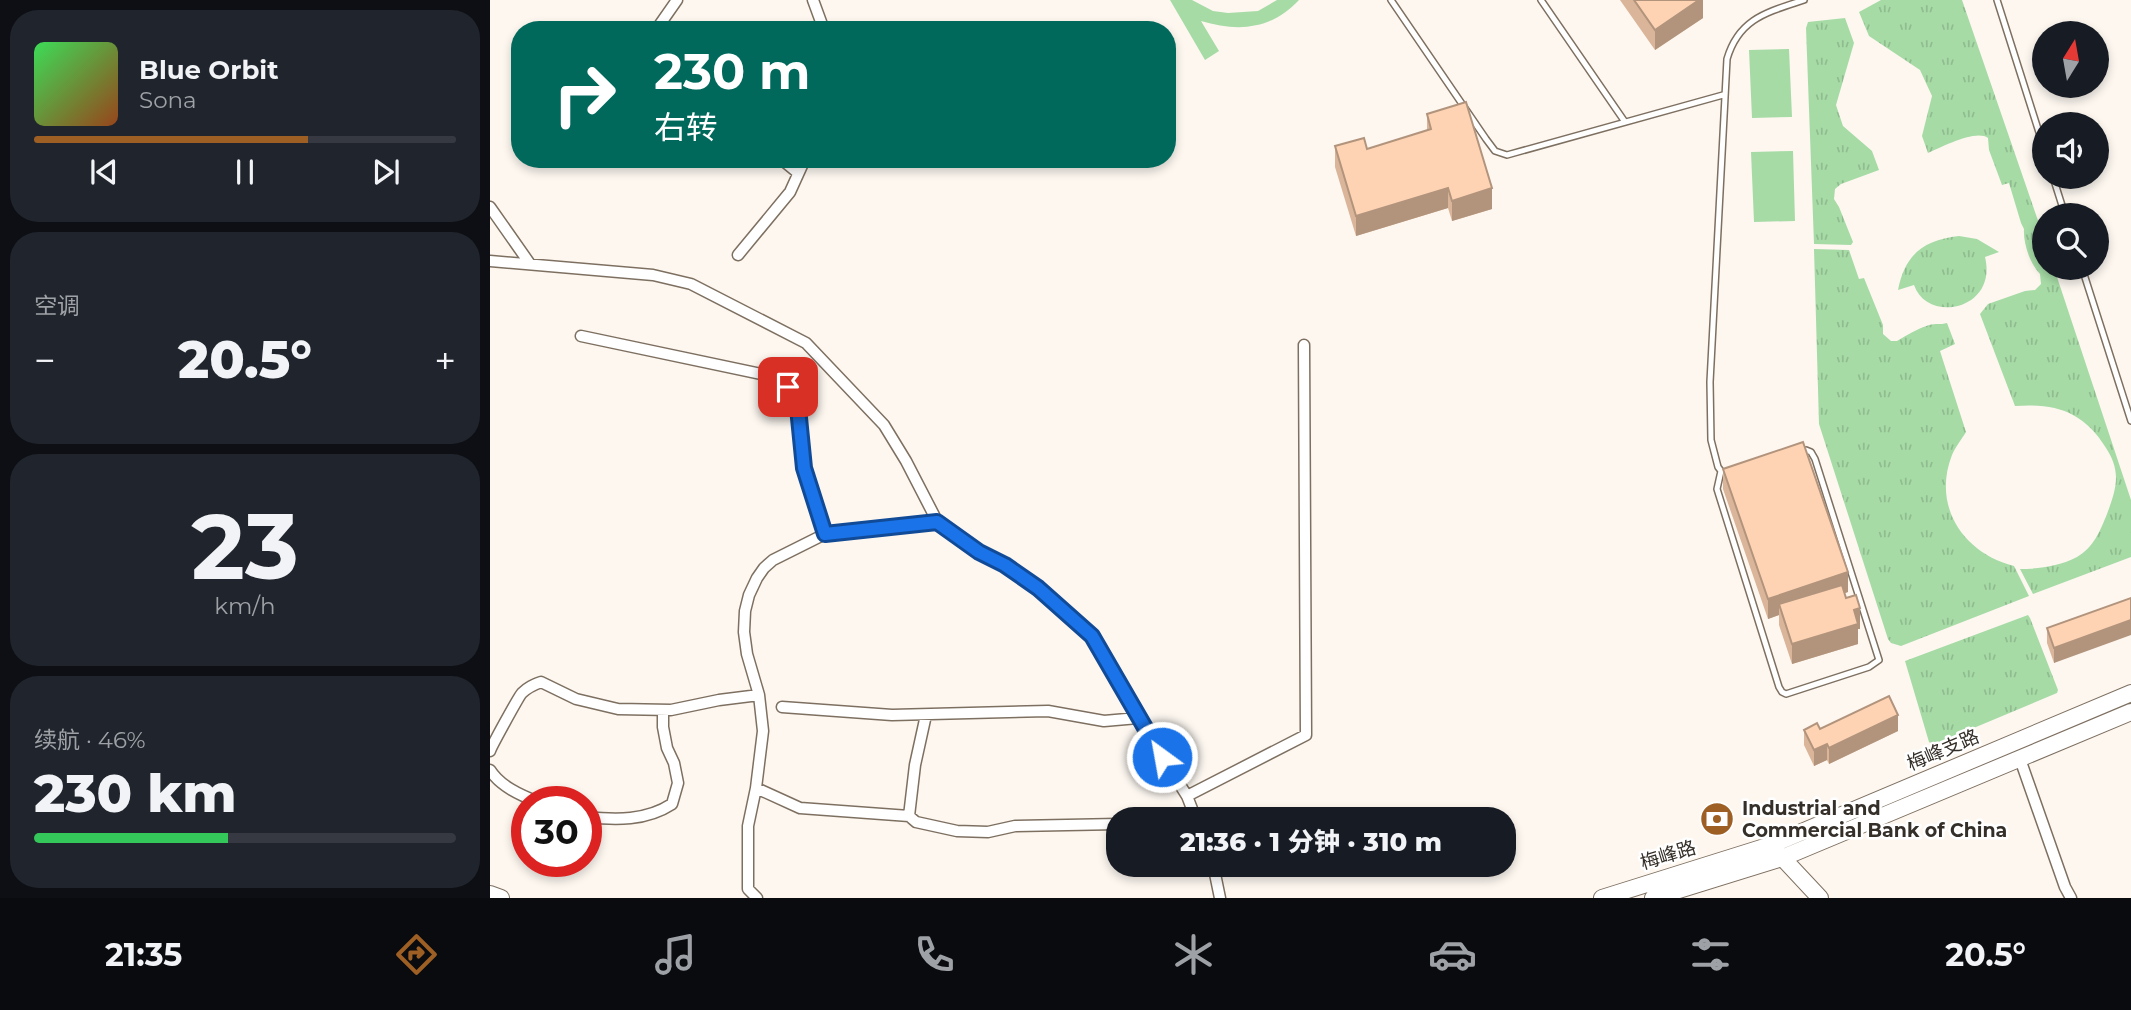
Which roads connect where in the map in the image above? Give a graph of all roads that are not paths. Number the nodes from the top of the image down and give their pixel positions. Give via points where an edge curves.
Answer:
1 (677, 0) edge
2 (813, 0) edge
3 (1391, 0) edge
4 (1541, 0) edge
5 (1804, 0) edge
6 (1997, 0) edge
7 (662, 21) edge
8 (821, 21) edge
9 (1723, 95) junction
10 (2033, 112) edge
11 (1625, 122) junction
12 (792, 168) edge
13 (800, 168) edge
14 (798, 173) junction
15 (490, 207) edge
16 (738, 255) dead end
17 (490, 261) edge
18 (530, 264) junction
19 (2086, 280) edge
20 (581, 336) dead end
21 (1304, 345) dead end
22 (2131, 421) edge
23 (1794, 454) edge
24 (937, 522) junction
25 (825, 534) junction
26 (2131, 694) edge
27 (760, 695) junction
28 (782, 707) dead end
29 (663, 710) junction
30 (2131, 712) edge
31 (926, 715) junction
32 (1138, 718) junction
33 (490, 751) edge
34 (2020, 759) junction
35 (490, 770) edge
36 (756, 788) junction
37 (511, 789) edge
38 (1186, 796) junction
39 (1191, 807) edge
40 (909, 816) junction
41 (602, 818) edge
42 (1106, 824) edge
43 (1770, 845) junction
44 (1782, 858) junction
45 (1216, 877) edge
46 (748, 889) junction
47 (490, 894) edge
48 (501, 898) edge
49 (739, 898) edge
50 (757, 898) edge
51 (1220, 898) edge
52 (1602, 898) edge
53 (1653, 898) edge
54 (1820, 898) edge
55 (2071, 898) edge

1 - 7 street
2 - 8 street
3 - 11 lane via 1495,151 1507,155
4 - 11 lane
5 - 9 lane via 1761,15 1741,31 1727,59
6 - 10 lane
9 - 11 lane
9 - 23 lane via 1711,440 1718,467 1724,472 1717,489 1779,687 1786,694 1879,660 1815,459 1806,450
12 - 14 street
13 - 14 street
14 - 16 street via 790,192
15 - 18 street
17 - 18 street
18 - 24 street via 653,275 691,285 806,343 884,425
19 - 22 lane
20 - 25 street via 766,375 788,387 797,398 804,468
21 - 38 street via 1306,734
24 - 25 street
24 - 32 street via 1038,588 1092,636
25 - 27 street via 773,559 749,595 744,632
26 - 43 main road, 梅峰支路
27 - 29 street
27 - 36 street via 763,731
28 - 31 street
29 - 33 street via 594,704 541,682 519,695
29 - 41 street via 667,748 678,783 672,804 648,816
30 - 34 main road, 梅峰支路
31 - 32 street via 1048,711 1104,721
31 - 40 street
32 - 38 street
34 - 44 main road, 梅峰支路
34 - 55 street
35 - 37 street
36 - 40 street via 800,808
36 - 46 street via 748,826
38 - 39 street
40 - 42 street via 957,831
43 - 44 main road
43 - 52 main road, 梅峰路
44 - 53 main road, 梅峰路
44 - 54 main road
45 - 51 street
46 - 49 street
46 - 50 street
47 - 48 main road

